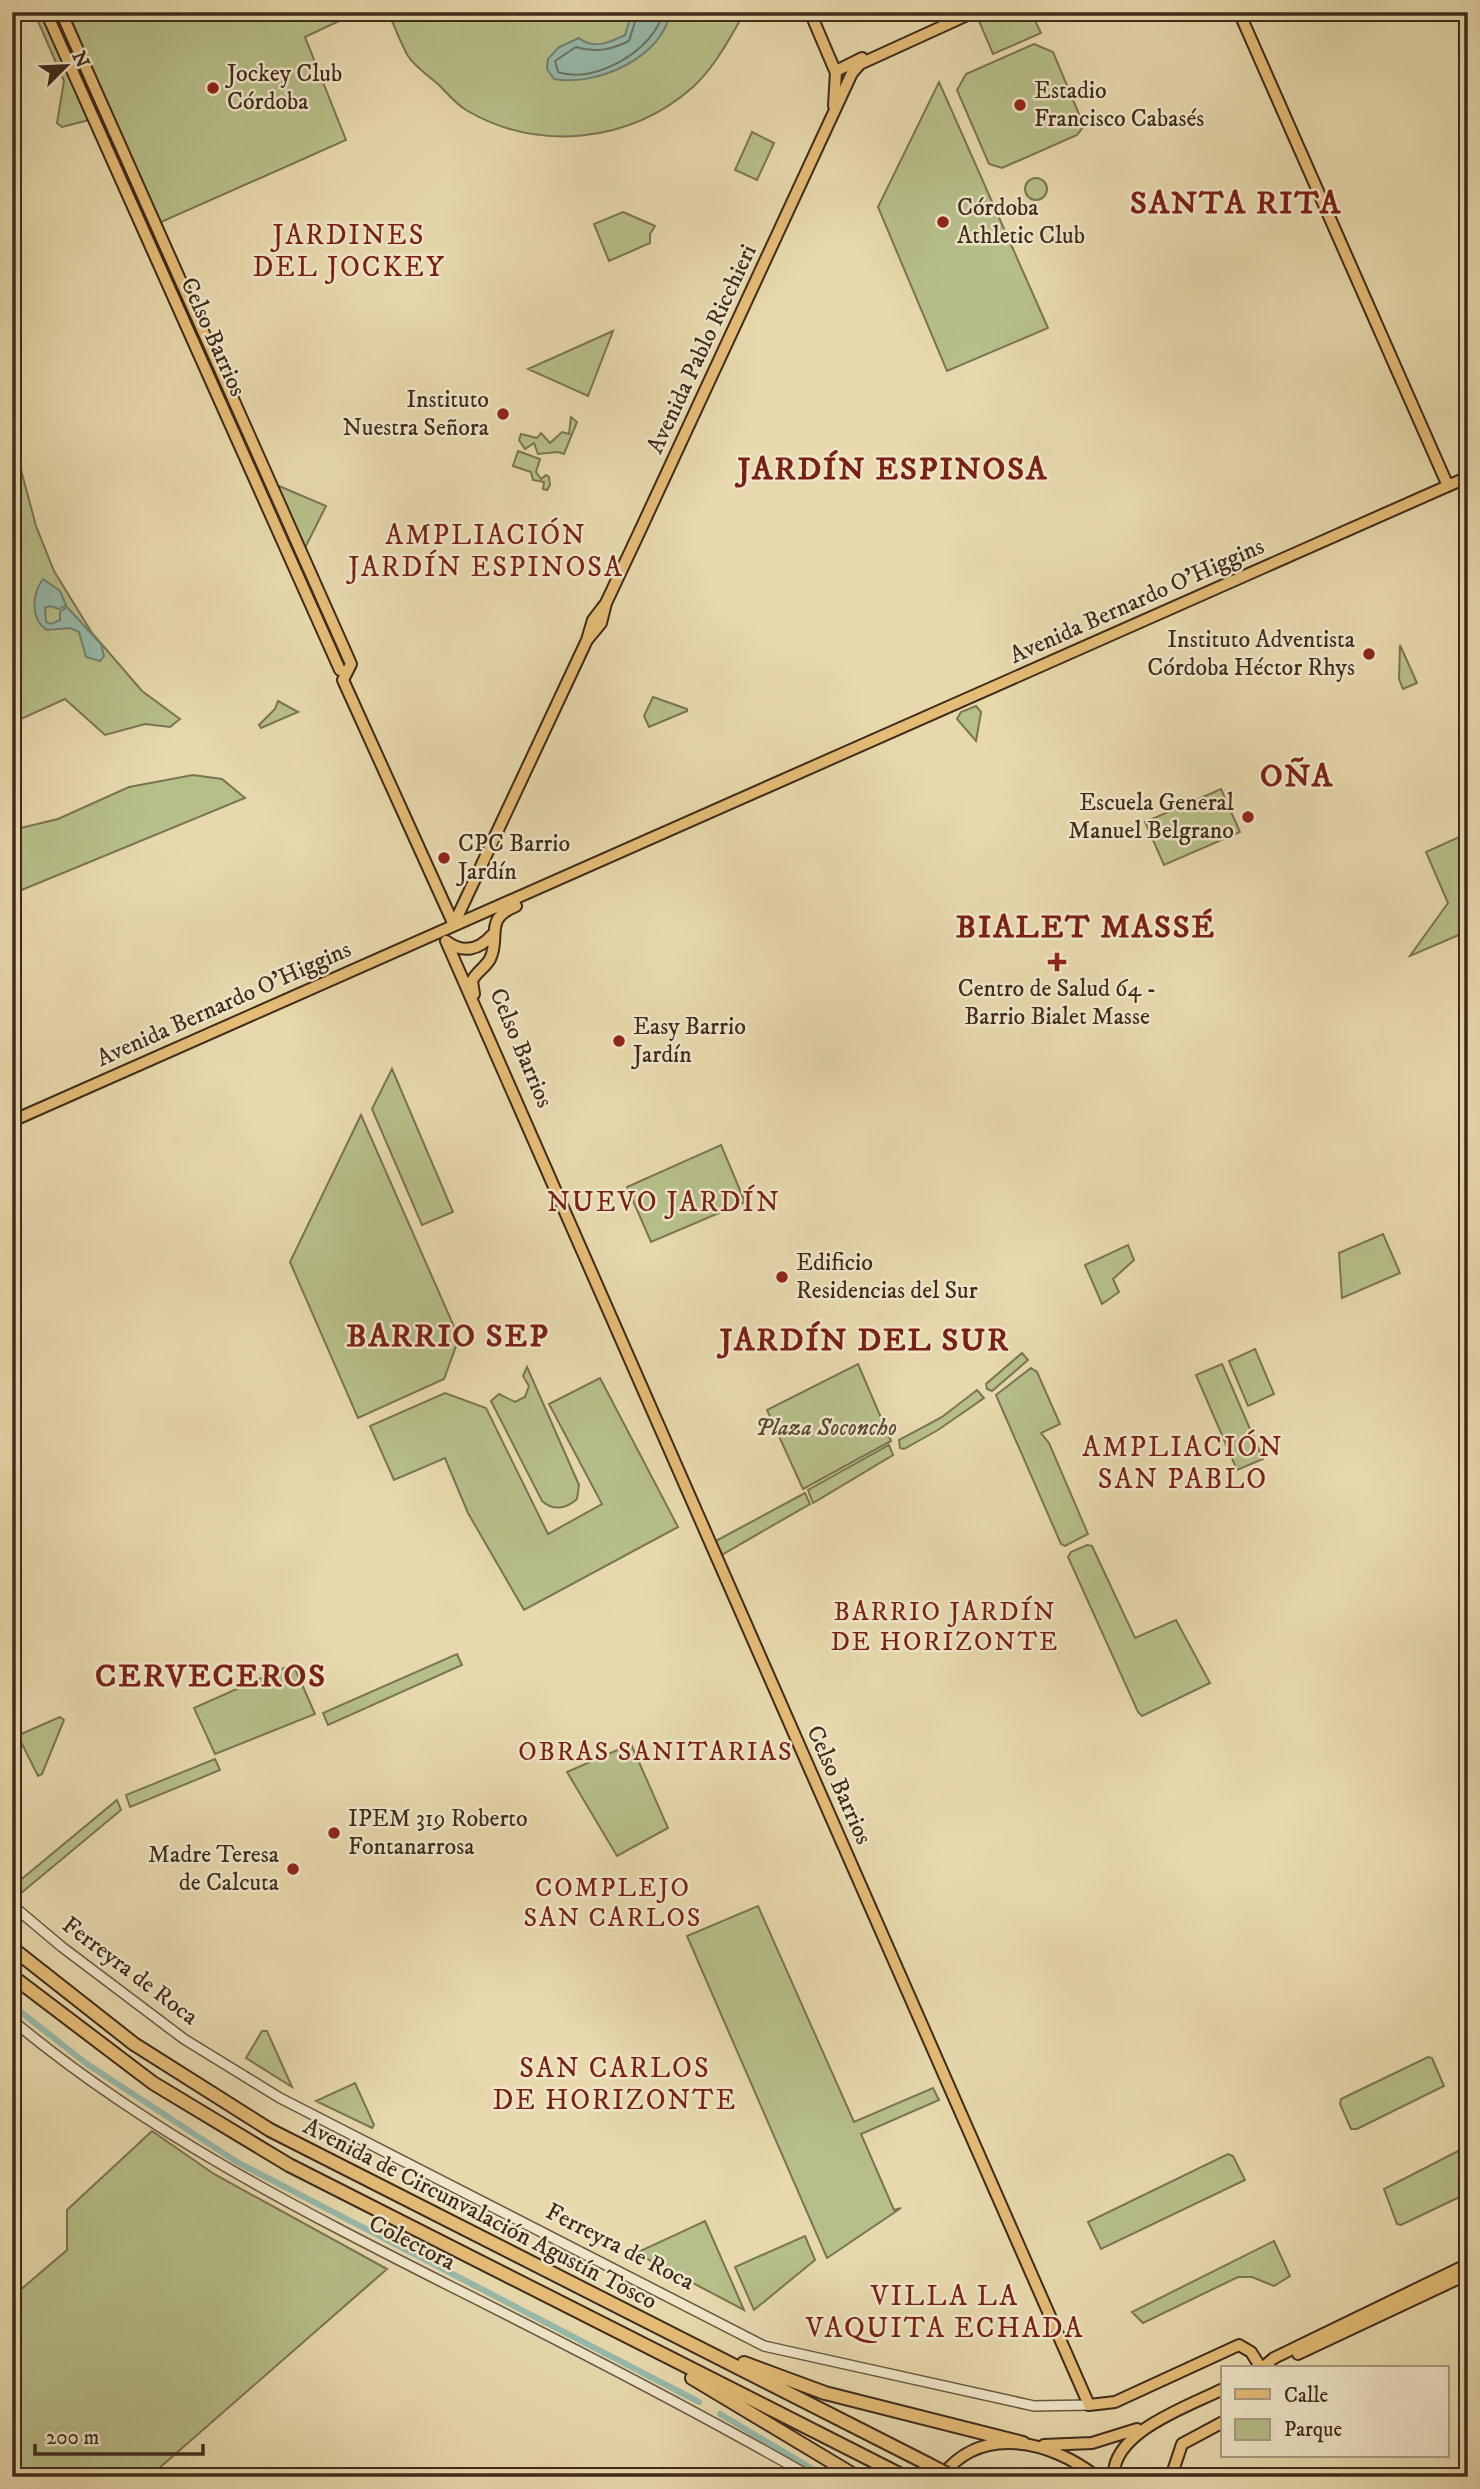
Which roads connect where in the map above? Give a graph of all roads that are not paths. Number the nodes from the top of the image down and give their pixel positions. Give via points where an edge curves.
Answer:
1 (46, 12) edge
2 (61, 12) edge
3 (812, 12) edge
4 (963, 12) edge
5 (974, 12) edge
6 (1239, 12) edge
7 (844, 73) junction
8 (111, 120) junction
9 (97, 126) junction
10 (233, 403) junction
11 (220, 405) junction
12 (247, 435) junction
13 (1468, 477) edge
14 (1448, 486) junction
15 (256, 487) junction
16 (347, 672) junction
17 (823, 764) junction
18 (551, 884) junction
19 (538, 897) junction
20 (468, 918) junction
21 (454, 925) junction
22 (493, 932) junction
23 (441, 941) junction
24 (457, 965) junction
25 (477, 973) junction
26 (261, 1013) junction
27 (94, 1088) junction
28 (12, 1121) edge
29 (12, 1128) edge
30 (552, 1181) junction
31 (12, 1905) edge
32 (12, 1948) edge
33 (12, 1976) edge
34 (12, 2020) edge
35 (1468, 2264) edge
36 (1468, 2274) edge
37 (1261, 2366) edge
38 (1264, 2366) edge
39 (1266, 2366) edge
40 (758, 2374) junction
41 (1221, 2390) edge
42 (736, 2398) junction
43 (1089, 2405) junction
44 (1162, 2419) junction
45 (1221, 2423) edge
46 (1027, 2444) junction
47 (811, 2477) edge
48 (857, 2477) edge
49 (905, 2477) edge
50 (941, 2477) edge
51 (953, 2477) edge
52 (1097, 2477) edge
53 (1114, 2477) edge
54 (1171, 2477) edge

1 - 9 main road, Celso Barrios
2 - 8 main road, Celso Barrios
3 - 7 main road
4 - 7 main road
5 - 7 main road
6 - 14 main road
7 - 21 main road, Avenida Pablo Ricchieri via 834,113 606,603 595,615
8 - 9 main road
8 - 10 main road, Celso Barrios
9 - 11 main road, Celso Barrios
10 - 11 main road via 225,399
10 - 12 main road, Celso Barrios
11 - 15 main road, Celso Barrios
12 - 15 main road via 261,476
12 - 16 main road, Celso Barrios via 351,664
13 - 14 main road, Avenida Bernardo O'Higgins
14 - 17 main road, Avenida Bernardo O'Higgins
15 - 16 main road, Celso Barrios via 340,670
16 - 21 main road, Celso Barrios via 343,680
17 - 18 main road, Avenida Bernardo O'Higgins
17 - 19 main road, Avenida Bernardo O'Higgins via 810,776
18 - 19 main road
18 - 20 main road, Avenida Bernardo O'Higgins
19 - 22 main road, Avenida Bernardo O'Higgins via 504,911
20 - 21 main road, Avenida Bernardo O'Higgins
20 - 22 main road via 485,918
21 - 23 main road, Avenida Pablo Ricchieri
21 - 26 main road, Avenida Bernardo O'Higgins
22 - 23 main road via 471,949
22 - 25 main road, Celso Barrios via 489,959
23 - 24 main road, Celso Barrios
23 - 26 main road, Avenida Bernardo O'Higgins
24 - 25 main road
24 - 30 main road, Celso Barrios
25 - 30 main road, Celso Barrios via 472,988
26 - 27 main road, Avenida Bernardo O'Higgins
27 - 28 main road, Avenida Bernardo O'Higgins
27 - 29 main road, Avenida Bernardo O'Higgins
30 - 43 main road, Celso Barrios
31 - 43 street, Ferreyra de Roca via 173,2032 280,2098 764,2346 1034,2406
32 - 40 highway, Avenida de Circunvalación Agustín Tosco via 126,2038 235,2109 323,2159
33 - 42 highway, Avenida de Circunvalación Agustín Tosco via 119,2059 255,2146 648,2347
34 - 47 street, Colectora via 111,2097 214,2162 702,2414
35 - 38 main road
36 - 39 main road
37 - 43 main road, Ferreyra de Roca via 1251,2352 1239,2346 1115,2402
40 - 46 highway
40 - 51 highway, Avenida de Circunvalación Agustín Tosco, bridge
41 - 44 main road
42 - 48 highway
42 - 49 highway
44 - 46 main road via 1102,2441 1071,2446
44 - 53 main road via 1123,2447 1116,2458
45 - 54 main road via 1182,2444
46 - 50 main road via 999,2443 974,2449
46 - 52 main road via 1069,2459

